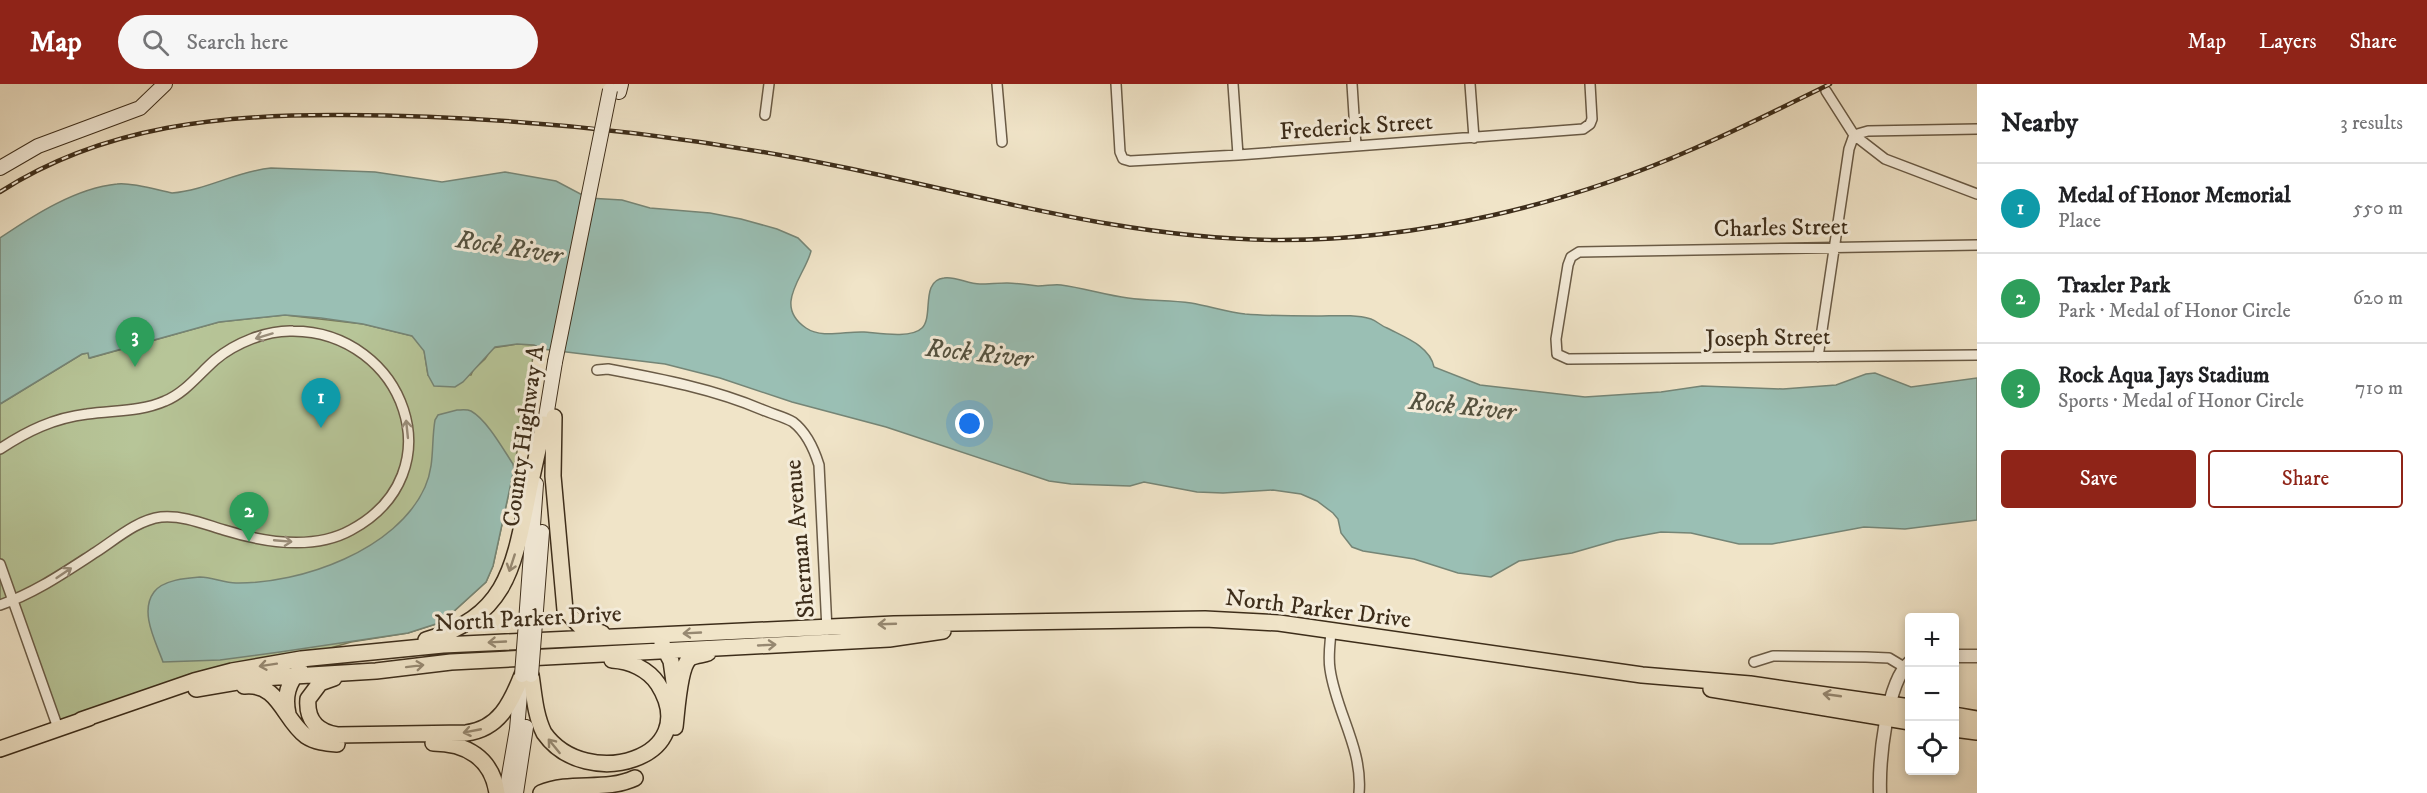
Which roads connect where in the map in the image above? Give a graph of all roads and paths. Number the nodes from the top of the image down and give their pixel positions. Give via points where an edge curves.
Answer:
1 (165, 84) edge
2 (769, 84) edge
3 (997, 84) edge
4 (1116, 84) edge
5 (1233, 84) edge
6 (1352, 84) edge
7 (1470, 84) edge
8 (1590, 84) edge
9 (615, 87) edge
10 (1826, 91) dead end
11 (765, 115) dead end
12 (1977, 129) edge
13 (1854, 135) junction
14 (1474, 138) junction
15 (1002, 142) dead end
16 (1356, 146) junction
17 (1238, 155) junction
18 (0, 168) edge
19 (1977, 194) edge
20 (1977, 245) edge
21 (1834, 246) junction
22 (1977, 355) edge
23 (1560, 357) joint
24 (1818, 357) junction
25 (597, 370) dead end
26 (549, 420) junction
27 (0, 449) edge
28 (0, 564) edge
29 (13, 601) junction
30 (0, 605) edge
31 (988, 623) junction
32 (827, 626) junction
33 (1331, 632) junction
34 (648, 635) junction
35 (613, 636) junction
36 (827, 643) junction
37 (743, 647) junction
38 (388, 650) junction
39 (666, 650) junction
40 (1959, 656) edge
41 (1977, 656) edge
42 (330, 657) junction
43 (567, 657) junction
44 (1754, 662) dead end
45 (1905, 663) edge
46 (1905, 667) edge
47 (376, 671) junction
48 (526, 675) junction
49 (294, 676) junction
50 (217, 686) junction
51 (1905, 708) edge
52 (1889, 711) junction
53 (1959, 715) edge
54 (289, 716) junction
55 (677, 716) junction
56 (1977, 719) edge
57 (81, 720) junction
58 (1908, 721) edge
59 (58, 728) junction
60 (1959, 730) edge
61 (1977, 732) edge
62 (0, 749) edge
63 (497, 793) edge
64 (506, 793) edge
65 (516, 793) edge
66 (541, 793) edge
67 (1359, 793) edge
68 (1880, 793) edge

1 - 18 main road via 140,108 38,146
2 - 11 street
3 - 15 street
4 - 17 street, Frederick Street via 1123,159
5 - 17 street
6 - 16 street
7 - 14 street
8 - 14 street, Frederick Street via 1592,114 1590,124 1583,129
9 - 26 main road, County Highway A
10 - 13 street
12 - 13 street via 1868,131
13 - 19 street via 1885,159
13 - 21 street
14 - 16 street, Frederick Street
16 - 17 street, Frederick Street
20 - 21 street, Charles Street
21 - 23 street, Charles Street via 1585,251 1571,257 1568,265 1556,339
21 - 24 street
22 - 24 street, Joseph Street
23 - 24 street, Joseph Street
25 - 32 street, Sherman Avenue via 683,384 742,401 792,422 804,435 819,465
26 - 35 main road via 566,610 579,626
26 -> 38 main road via 515,556 495,597 486,609 447,634
26 - 48 main road, County Highway A, bridge
29 -> 27 street via 54,580 138,525 158,518 176,517 282,542 306,542 349,532 382,509 400,486 407,462 408,432 403,407 374,362 332,336 291,331 258,336 226,352 166,401 50,422
28 - 29 street
29 - 30 street
29 - 59 street
31 -> 32 main road, North Parker Drive
31 - 33 main road, North Parker Drive via 1241,620
31 - 36 main road, North Parker Drive via 889,639
32 -> 34 main road, North Parker Drive
32 - 36 street, Sherman Avenue
33 - 52 main road, North Parker Drive via 1642,675 1734,693
33 - 67 street via 1329,667 1358,761
34 - 35 main road, North Parker Drive
34 - 39 main road
35 -> 38 main road, North Parker Drive
37 -> 36 main road, North Parker Drive
37 - 39 main road, North Parker Drive
37 - 55 main road via 694,656 688,661 680,685
38 - 42 main road, North Parker Drive
39 - 43 main road, North Parker Drive
39 - 55 main road via 674,676
40 - 41 street
42 - 49 main road via 306,664
42 -> 57 main road, North Parker Drive via 232,671
47 -> 43 main road, North Parker Drive via 451,662
43 -> 48 main road via 630,663 655,680 666,703 668,725 660,745 646,761 628,771 606,773 585,769 567,759 551,744 541,726
44 - 45 street via 1773,656 1889,658
46 - 52 street via 1896,681
48 -> 47 main road via 497,720 473,732 338,735 322,731 313,723 308,699 320,683
47 - 49 main road, North Parker Drive
48 - 64 main road, County Highway A
48 - 65 main road, County Highway A
49 - 50 main road, North Parker Drive
49 - 54 main road via 286,698
50 - 54 main road via 250,685 269,691
50 - 57 main road, North Parker Drive via 165,694
51 - 52 main road
52 - 58 main road
52 - 68 street
53 - 56 main road
54 - 63 main road via 305,735 326,743 447,743 464,747 489,770
55 - 66 main road via 670,745 653,767 629,781 569,785
57 - 59 main road, North Parker Drive
59 - 62 main road, North Parker Drive
60 - 61 main road

